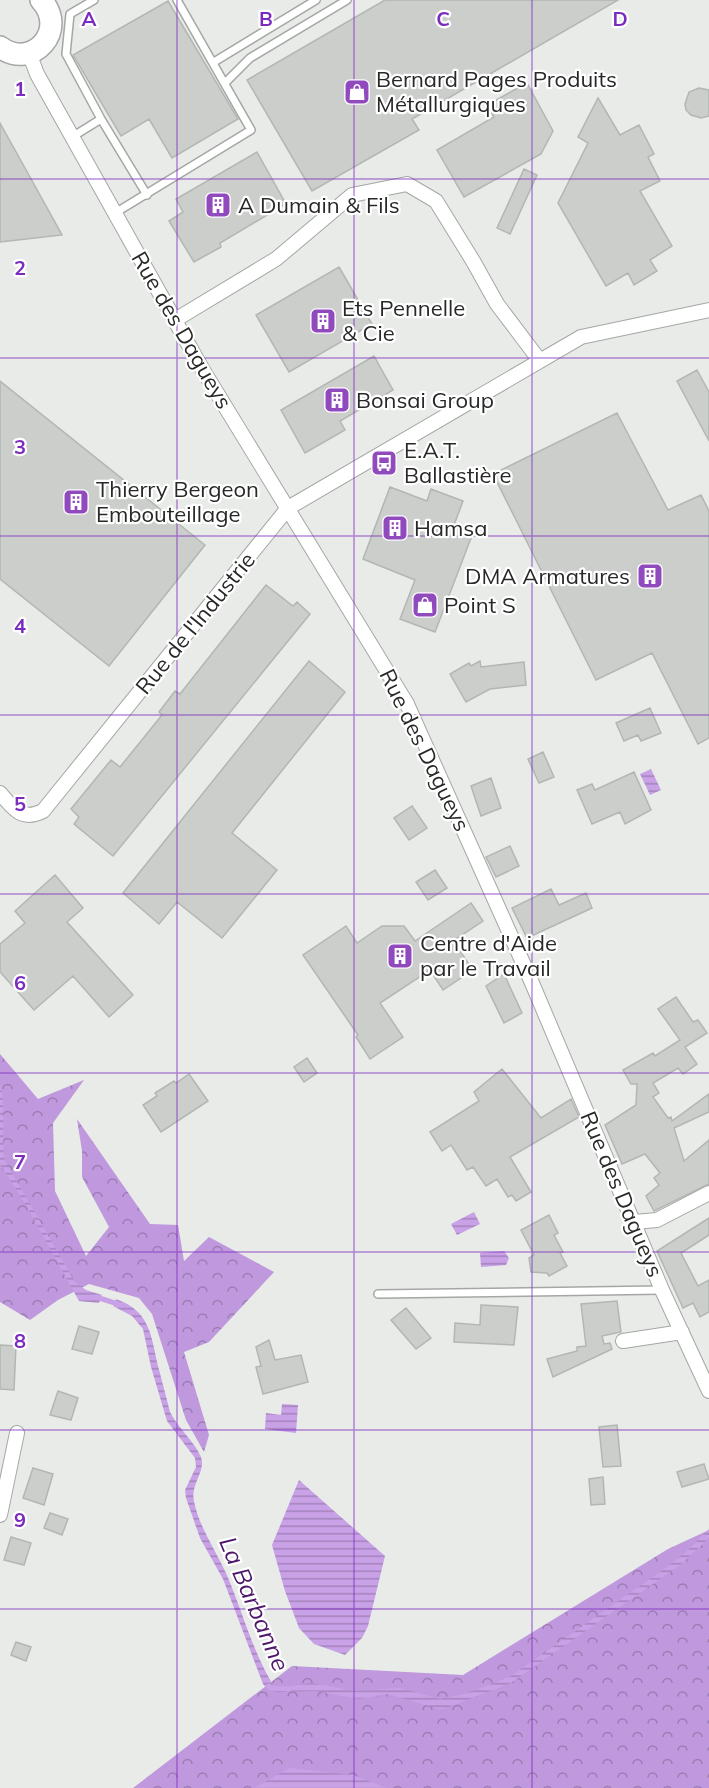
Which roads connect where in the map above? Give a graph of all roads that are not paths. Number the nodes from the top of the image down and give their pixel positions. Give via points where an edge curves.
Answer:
1 (41, 0) edge
2 (94, 0) edge
3 (177, 0) edge
4 (316, 0) edge
5 (347, 0) edge
6 (0, 47) edge
7 (29, 53) junction
8 (214, 62) junction
9 (225, 83) junction
10 (101, 119) junction
11 (72, 137) junction
12 (147, 195) junction
13 (115, 213) junction
14 (709, 310) edge
15 (175, 320) junction
16 (540, 361) junction
17 (288, 508) junction
18 (0, 793) edge
19 (709, 1193) edge
20 (634, 1222) junction
21 (662, 1290) junction
22 (378, 1294) dead end
23 (682, 1332) junction
24 (623, 1341) dead end
25 (709, 1391) edge
26 (17, 1433) dead end
27 (0, 1515) edge

1 - 7 main road via 50,14 50,33
2 - 10 lane via 70,14 66,54
3 - 8 lane
4 - 8 lane
5 - 9 lane via 250,58
6 - 7 main road via 11,53
7 - 11 street, Rue des Dagueys
8 - 9 lane
9 - 12 lane via 251,130
10 - 11 lane
10 - 12 lane
11 - 13 street, Rue des Dagueys
12 - 13 lane
13 - 15 street, Rue des Dagueys
14 - 16 street, Rue de l'Industrie via 581,337
15 - 16 street via 276,259 352,195 407,184 436,201 497,304
15 - 17 street, Rue des Dagueys
16 - 17 street, Rue de l'Industrie
17 - 18 street, Rue de l'Industrie via 43,811 34,815 18,813
17 - 20 street, Rue des Dagueys via 407,704
19 - 20 street via 657,1220
20 - 21 street, Rue des Dagueys
21 - 22 lane
21 - 23 street, Rue des Dagueys
23 - 24 street
23 - 25 street, Rue des Dagueys
26 - 27 street

